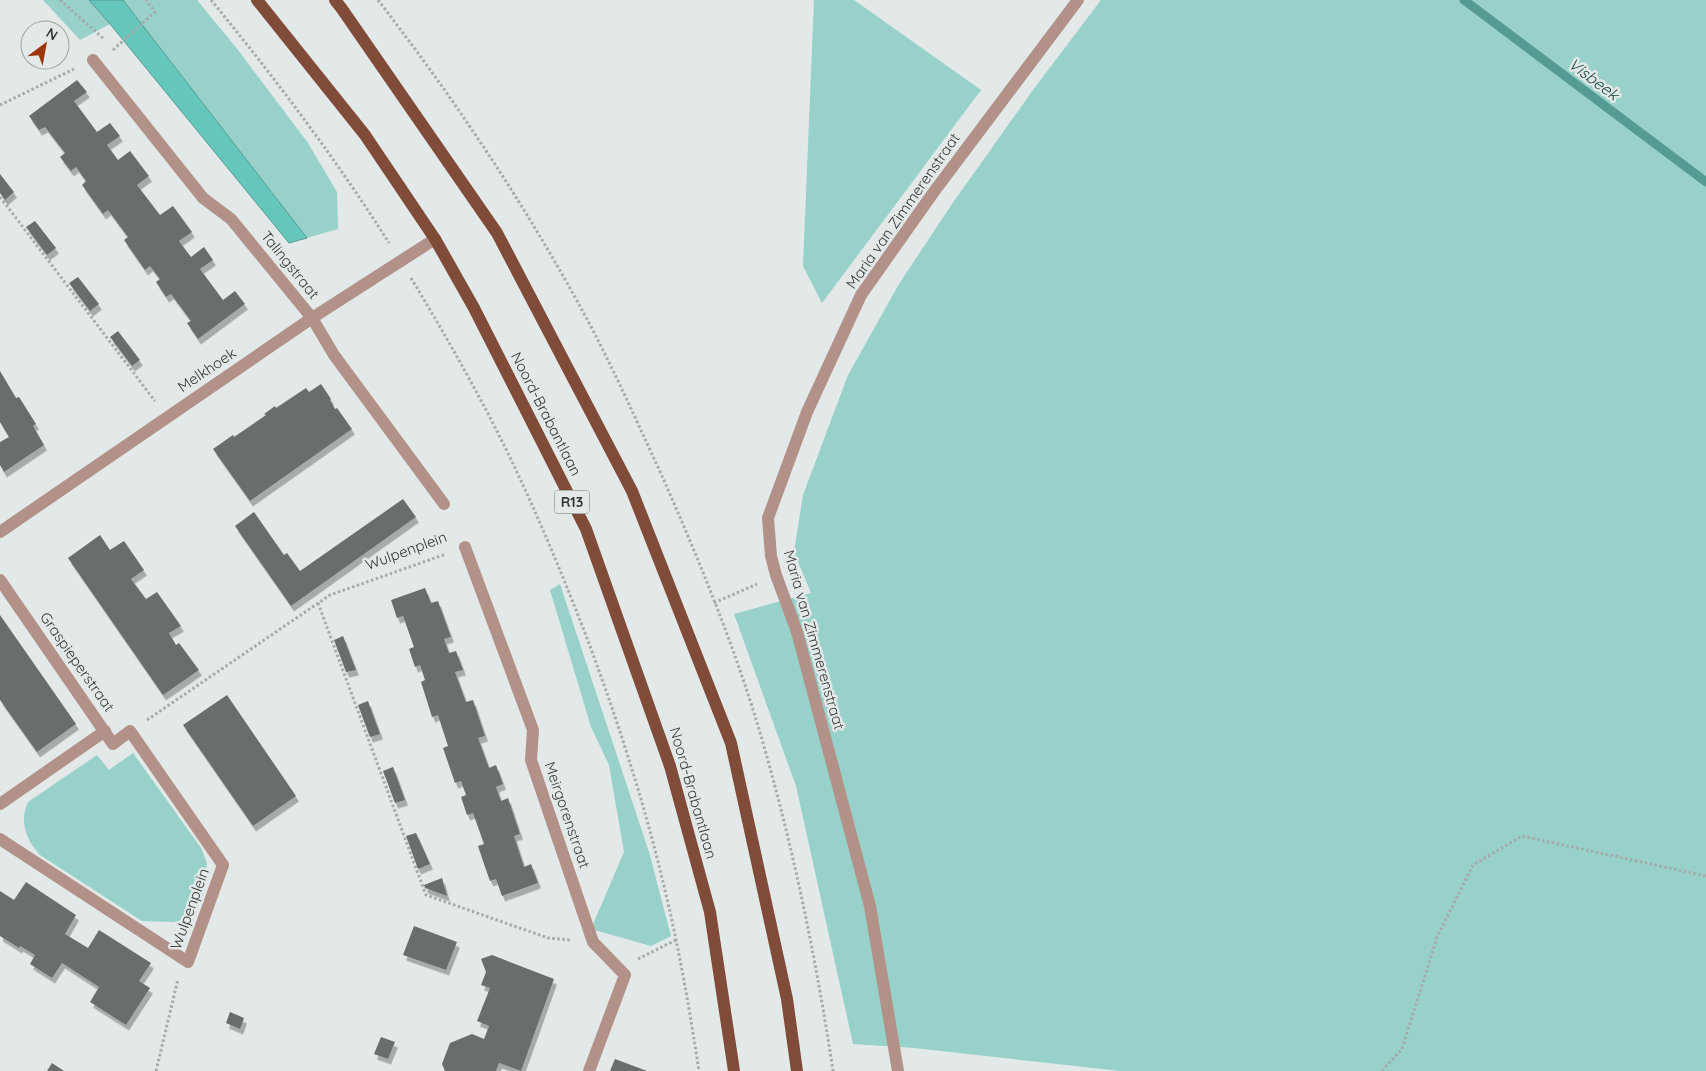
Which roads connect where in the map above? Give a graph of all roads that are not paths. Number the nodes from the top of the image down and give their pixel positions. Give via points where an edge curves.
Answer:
1 (257, 0) edge
2 (335, 0) edge
3 (1078, 0) edge
4 (92, 60) road end
5 (435, 239) junction
6 (312, 318) junction
7 (444, 504) dead end
8 (0, 532) edge
9 (465, 546) road end
10 (0, 580) edge
11 (105, 731) junction
12 (0, 804) edge
13 (0, 839) edge
14 (589, 1071) edge
15 (734, 1071) edge
16 (797, 1071) edge
17 (898, 1071) edge

1 - 5 main road, Noord-Brabantlaan / R13 via 365,136
2 - 16 main road via 497,233 632,491 731,743 787,999
3 - 17 street, Maria van Zimmerenstraat via 861,295 807,412 768,518 771,556 796,632 870,906
4 - 6 street, Talingstraat via 203,198 231,219
5 - 6 street, Melkhoek
5 - 15 main road, Noord-Brabantlaan / R13 via 474,308 586,529 670,766 708,902
6 - 7 street, Talingstraat via 334,355
6 - 8 street, Melkhoek
9 - 14 street, Meirgorenstraat via 533,730 531,760 593,942 625,975
10 - 11 street, Graspieperstraat
11 - 12 street, Graspieperstraat
11 - 13 street, Wulpenplein via 114,744 130,731 223,865 188,962

